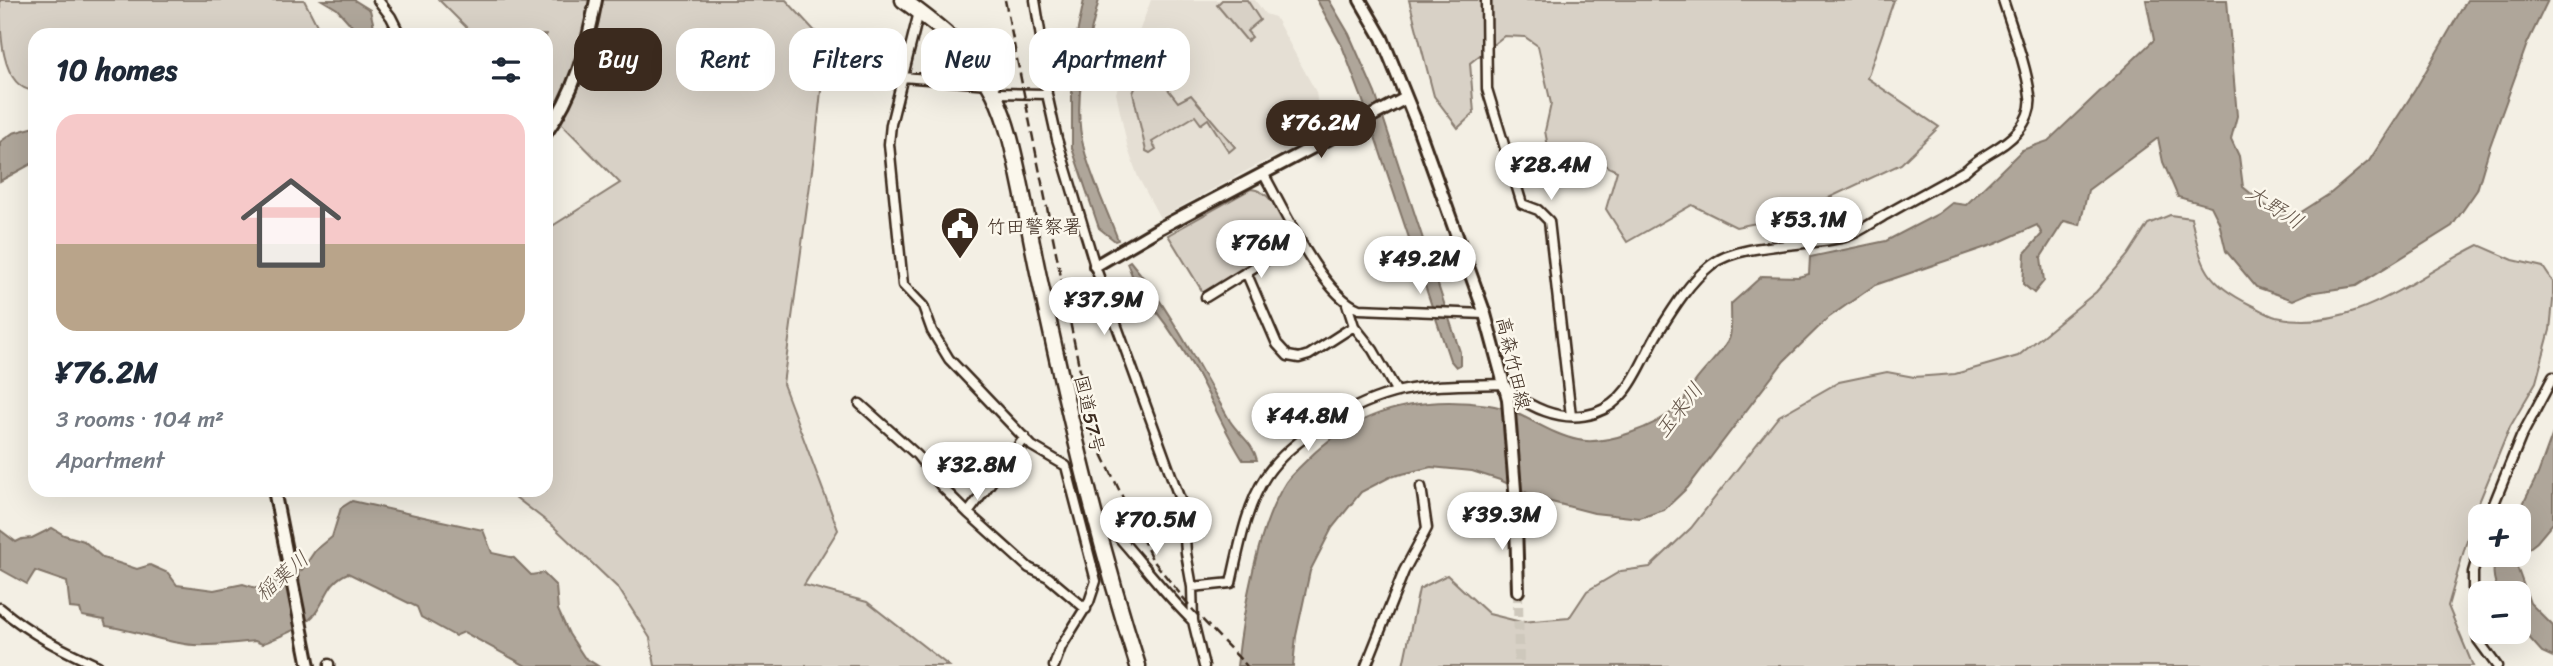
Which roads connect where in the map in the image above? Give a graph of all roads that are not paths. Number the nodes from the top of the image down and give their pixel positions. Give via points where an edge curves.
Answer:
1 (378, 0) edge
2 (596, 0) edge
3 (902, 0) edge
4 (1035, 0) edge
5 (1360, 0) edge
6 (1486, 0) edge
7 (2003, 0) edge
8 (919, 12) junction
9 (396, 28) edge
10 (940, 28) edge
11 (907, 58) edge
12 (899, 91) edge
13 (992, 91) edge
14 (1015, 91) edge
15 (1047, 94) junction
16 (1406, 98) junction
17 (553, 119) edge
18 (1264, 173) junction
19 (1300, 239) junction
20 (1095, 266) junction
21 (1247, 272) junction
22 (1206, 297) dead end
23 (1347, 304) junction
24 (1485, 314) junction
25 (1354, 327) junction
26 (2553, 377) edge
27 (1503, 384) junction
28 (1397, 392) junction
29 (860, 404) dead end
30 (1571, 416) junction
31 (1025, 437) junction
32 (963, 450) dead end
33 (990, 475) junction
34 (970, 478) dead end
35 (1421, 486) dead end
36 (275, 497) edge
37 (2494, 504) edge
38 (968, 513) junction
39 (1098, 533) junction
40 (2474, 567) edge
41 (1192, 587) junction
42 (1518, 590) tunnel mouth
43 (0, 608) edge
44 (1086, 609) junction
45 (1193, 621) junction
46 (99, 666) edge
47 (309, 666) edge
48 (1054, 666) edge
49 (1138, 666) edge
50 (1204, 666) edge
51 (1366, 666) edge
52 (2497, 666) edge

1 - 9 street
2 - 17 main road via 575,80
3 - 8 highway, 国道57号
4 - 15 street
5 - 16 main road, 高森竹田線 via 1382,38
6 - 30 street via 1487,89 1522,204 1549,221
7 - 30 street via 2031,97 2019,131 1966,170 1847,237 1739,253 1713,263 1694,279 1617,401 1595,413
8 - 10 highway, 国道57号
8 - 11 street
12 - 31 street via 889,144 903,285 923,306 949,359
13 - 39 highway, 国道57号 via 1010,136
14 - 15 street
15 - 20 street
16 - 18 main road
16 - 24 main road, 高森竹田線
18 - 19 street
18 - 20 main road
19 - 21 street
19 - 23 street
20 - 41 street via 1183,508
21 - 22 street
21 - 25 street via 1277,344 1288,356 1309,355
23 - 24 street via 1359,309
23 - 25 street
24 - 27 main road, 高森竹田線
25 - 28 street
26 - 37 street via 2521,437
27 - 28 street
27 - 30 street via 1538,409
27 - 42 main road, 高森竹田線 via 1508,399
28 - 41 street via 1327,423 1285,455 1266,475 1256,495 1231,583
29 - 38 street via 918,455
31 - 33 street
31 - 44 street via 1066,466 1096,581
32 - 33 street
33 - 34 street
33 - 38 street
35 - 51 street via 1427,528 1404,571
36 - 47 main road
38 - 44 street via 1029,568 1048,577
39 - 45 street via 1116,534
39 - 49 highway, 国道57号
40 - 52 street via 2477,640
41 - 45 street
43 - 46 street via 45,642
44 - 48 street
45 - 50 street

